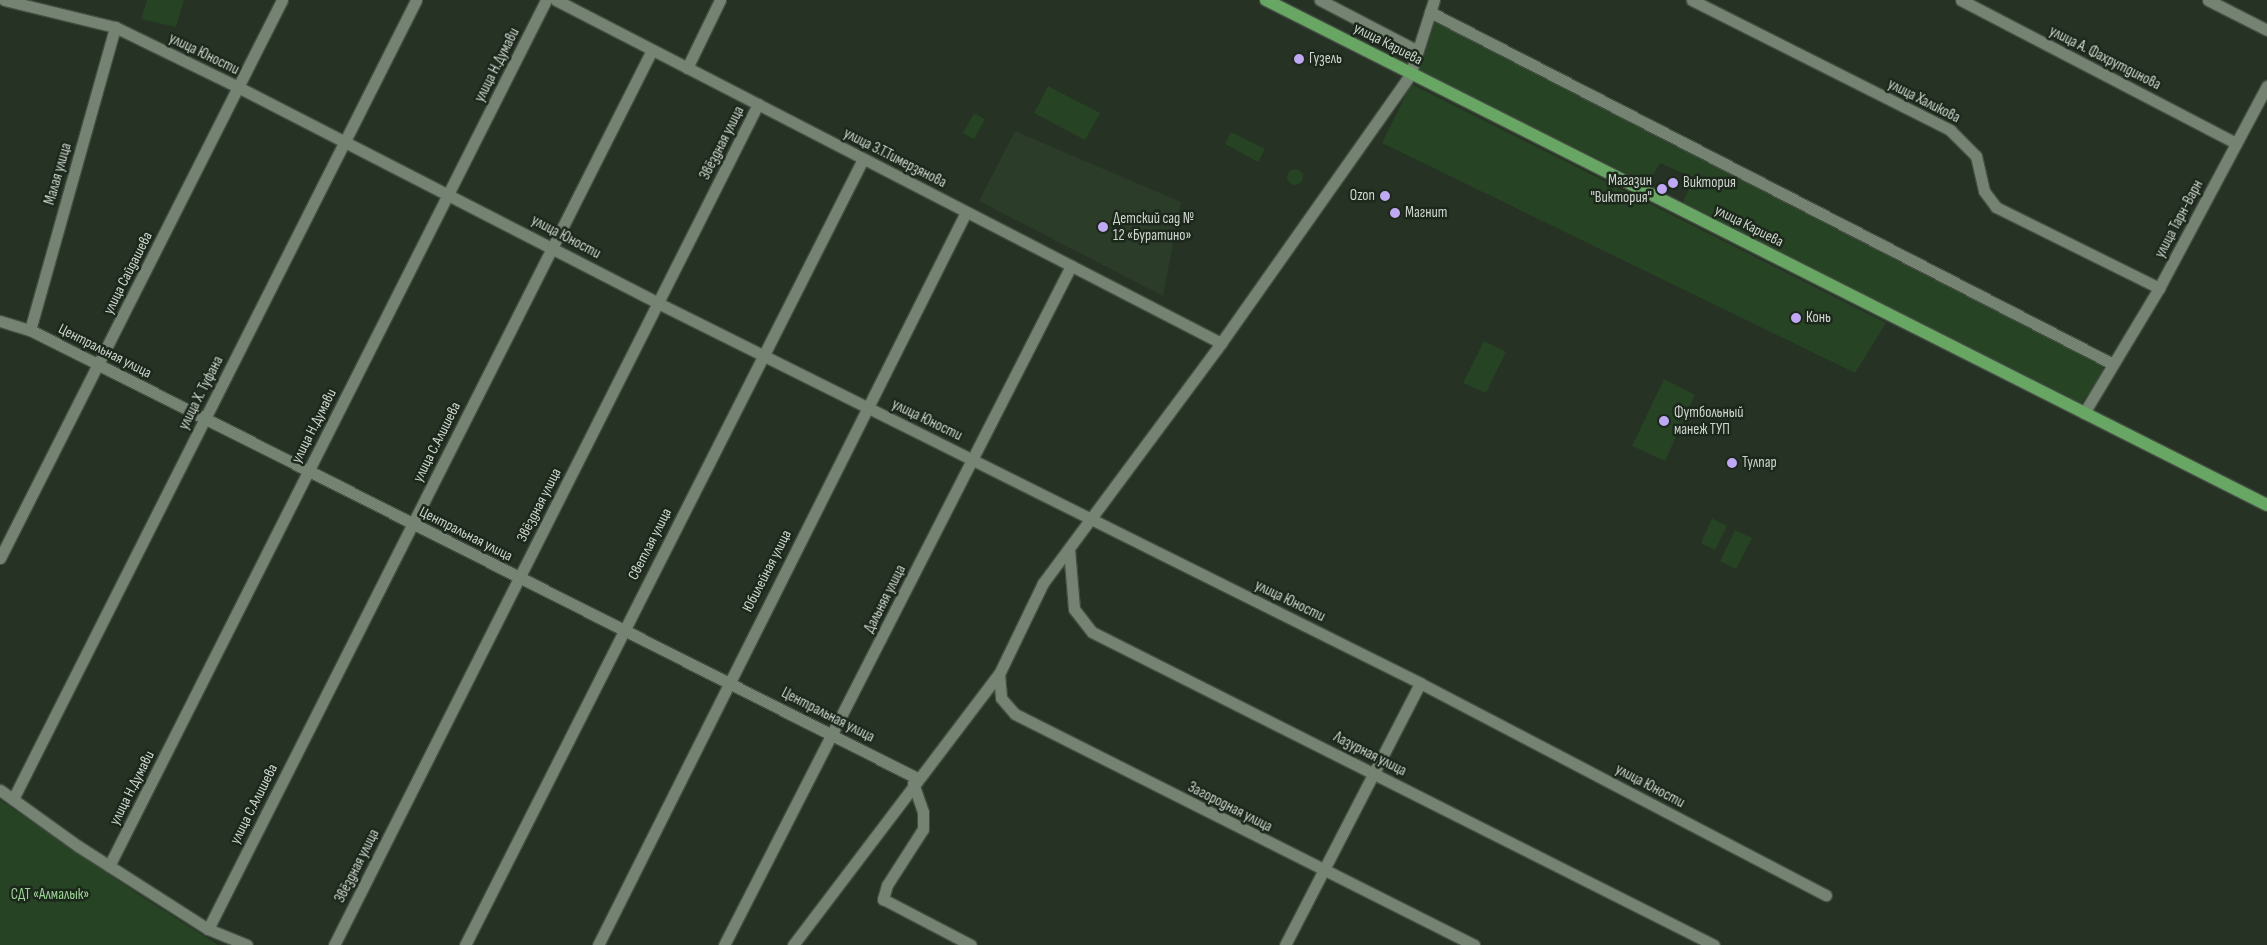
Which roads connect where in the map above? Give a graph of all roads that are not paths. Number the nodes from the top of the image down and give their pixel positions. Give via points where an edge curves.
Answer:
1 (3, 0) edge
2 (282, 0) edge
3 (416, 0) edge
4 (546, 0) edge
5 (556, 0) edge
6 (720, 0) edge
7 (1266, 0) edge
8 (1320, 0) edge
9 (1434, 0) edge
10 (1692, 0) edge
11 (1961, 0) edge
12 (2208, 0) edge
13 (0, 7) edge
14 (1430, 12) junction
15 (115, 27) junction
16 (2267, 30) edge
17 (652, 50) junction
18 (1418, 51) junction
19 (687, 68) junction
20 (1410, 74) junction
21 (2267, 86) edge
22 (238, 87) junction
23 (758, 104) junction
24 (345, 142) junction
25 (2236, 143) junction
26 (863, 159) junction
27 (448, 194) junction
28 (966, 212) junction
29 (552, 246) junction
30 (1072, 266) junction
31 (2159, 288) junction
32 (658, 303) junction
33 (0, 321) edge
34 (30, 330) junction
35 (1221, 344) junction
36 (764, 356) junction
37 (2112, 363) junction
38 (98, 364) junction
39 (868, 408) junction
40 (2084, 413) junction
41 (205, 418) junction
42 (974, 460) junction
43 (309, 471) junction
44 (2267, 505) edge
45 (1092, 519) junction
46 (413, 523) junction
47 (1069, 549) junction
48 (0, 558) edge
49 (519, 577) junction
50 (624, 628) junction
51 (999, 674) junction
52 (728, 681) junction
53 (1420, 683) junction
54 (833, 733) junction
55 (1374, 773) junction
56 (915, 780) junction
57 (0, 790) edge
58 (13, 799) junction
59 (109, 866) junction
60 (1324, 871) junction
61 (1826, 895) dead end
62 (208, 929) junction
63 (247, 945) edge
64 (334, 945) edge
65 (466, 945) edge
66 (598, 945) edge
67 (724, 945) edge
68 (794, 945) edge
69 (971, 945) edge
70 (1285, 945) edge
71 (1474, 945) edge
72 (1714, 945) edge

1 - 13 street
1 - 15 street, улица Юности
2 - 22 street, улица Сайдашева
3 - 24 street, улица Х. Туфана
4 - 27 street, улица Н.Думави
5 - 17 street, улица З.Т.Тимерзянова
6 - 19 street
7 - 20 main road, улица Кариева
8 - 18 street
9 - 14 street
10 - 31 street, улица Халикова via 1955,133 1976,156 1984,192 1996,207
11 - 25 street, улица А. Фахрутдинова
12 - 16 street
14 - 18 street
14 - 37 street
15 - 22 street, улица Юности
15 - 34 street, Малая улица
17 - 19 street, улица З.Т.Тимерзянова
17 - 29 street, улица С.Алишева
18 - 20 street
19 - 23 street, улица З.Т.Тимерзянова
20 - 35 street
20 - 40 main road, улица Кариева
21 - 25 street, улица Тарн-Варн
22 - 24 street, улица Юности
22 - 38 street, улица Сайдашева
23 - 26 street, улица З.Т.Тимерзянова
23 - 32 street, Звёздная улица
24 - 27 street, улица Юности
24 - 41 street, улица Х. Туфана
25 - 31 street, улица Тарн-Варн
26 - 28 street, улица З.Т.Тимерзянова
26 - 36 street, Светлая улица
27 - 29 street, улица Юности
27 - 43 street, улица Н.Думави
28 - 30 street, улица З.Т.Тимерзянова
28 - 39 street, Юбилейная улица
29 - 32 street, улица Юности
29 - 46 street, улица С.Алишева
30 - 35 street, улица З.Т.Тимерзянова
30 - 42 street, Дальняя улица
31 - 37 street, улица Тарн-Варн
32 - 36 street, улица Юности
32 - 49 street, Звёздная улица
33 - 34 street, Центральная улица
34 - 38 street, Центральная улица
35 - 45 street
36 - 39 street, улица Юности
36 - 50 street, Светлая улица
37 - 40 street, улица Тарн-Варн
38 - 41 street, Центральная улица
38 - 48 street, улица Сайдашева
39 - 42 street, улица Юности
39 - 52 street, Юбилейная улица
40 - 44 main road, улица Кариева
41 - 43 street, Центральная улица
41 - 58 street, улица Х. Туфана
42 - 45 street, улица Юности
42 - 54 street, Дальняя улица
43 - 46 street, Центральная улица
43 - 59 street, улица Н.Думави
45 - 47 street
45 - 53 street, улица Юности
46 - 49 street, Центральная улица
46 - 62 street, улица С.Алишева
47 - 51 street via 1043,583
47 - 55 street, Лазурная улица via 1074,609 1092,632
49 - 50 street, Центральная улица
49 - 64 street, Звёздная улица
50 - 52 street, Центральная улица
50 - 65 street, Светлая улица
51 - 56 street
51 - 60 street, Загородная улица via 1001,698 1015,714
52 - 54 street, Центральная улица
52 - 66 street, Юбилейная улица
53 - 55 street
53 - 61 street, улица Юности
54 - 56 street, Центральная улица
54 - 67 street, Дальняя улица
55 - 60 street
55 - 72 street, Лазурная улица
56 - 68 street
56 - 69 street via 924,812 923,829 884,891 883,899
57 - 58 street
58 - 59 street
59 - 62 street
60 - 70 street
60 - 71 street, Загородная улица
62 - 63 street

